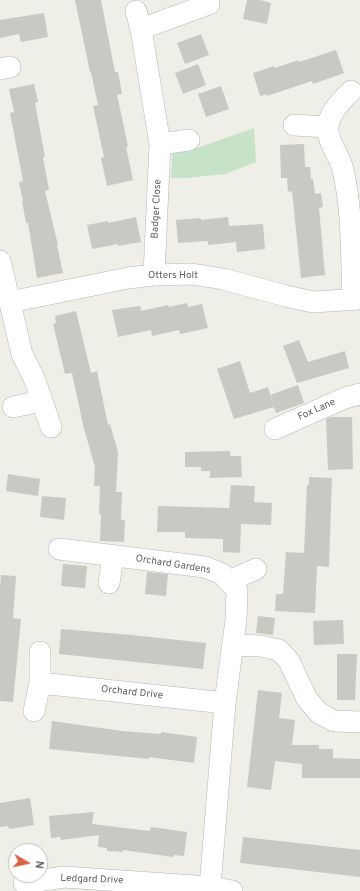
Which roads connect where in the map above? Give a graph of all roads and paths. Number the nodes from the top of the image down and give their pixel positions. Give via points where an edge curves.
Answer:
1 (209, 4) dead end
2 (351, 90) dead end
3 (294, 125) dead end
4 (328, 127) junction
5 (189, 140) dead end
6 (160, 144) junction
7 (0, 261) edge
8 (154, 275) junction
9 (356, 299) edge
10 (10, 302) junction
11 (360, 394) edge
12 (41, 401) junction
13 (13, 407) dead end
14 (51, 427) dead end
15 (275, 429) dead end
16 (59, 549) dead end
17 (113, 556) junction
18 (256, 569) dead end
19 (230, 581) junction
20 (109, 583) dead end
21 (233, 645) junction
22 (40, 652) dead end
23 (40, 683) junction
24 (225, 703) junction
25 (34, 711) dead end
26 (360, 722) edge
27 (48, 879) edge
28 (210, 887) junction
29 (232, 891) edge

1 - 6 street, Badger Close via 138,20
2 - 4 street via 332,113
3 - 4 street
4 - 9 street via 330,141 340,162 346,184
5 - 6 street
6 - 8 street, Badger Close
7 - 10 street
8 - 9 street, Otters Holt via 192,274 223,279 313,302
8 - 10 street, Otters Holt
10 - 12 street via 22,354 34,378
11 - 15 street, Fox Lane via 345,398
12 - 13 street
12 - 14 street
16 - 17 street, Orchard Gardens
17 - 19 street, Orchard Gardens via 205,567 222,574
17 - 20 street
18 - 19 street
19 - 21 street via 237,590
21 - 24 street
21 - 26 street via 261,646 279,650 289,661 307,699 319,713 334,721
22 - 23 street
23 - 24 street, Orchard Drive
23 - 25 street
24 - 28 street
27 - 28 street, Ledgard Drive via 64,877
28 - 29 street, Ledgard Drive

